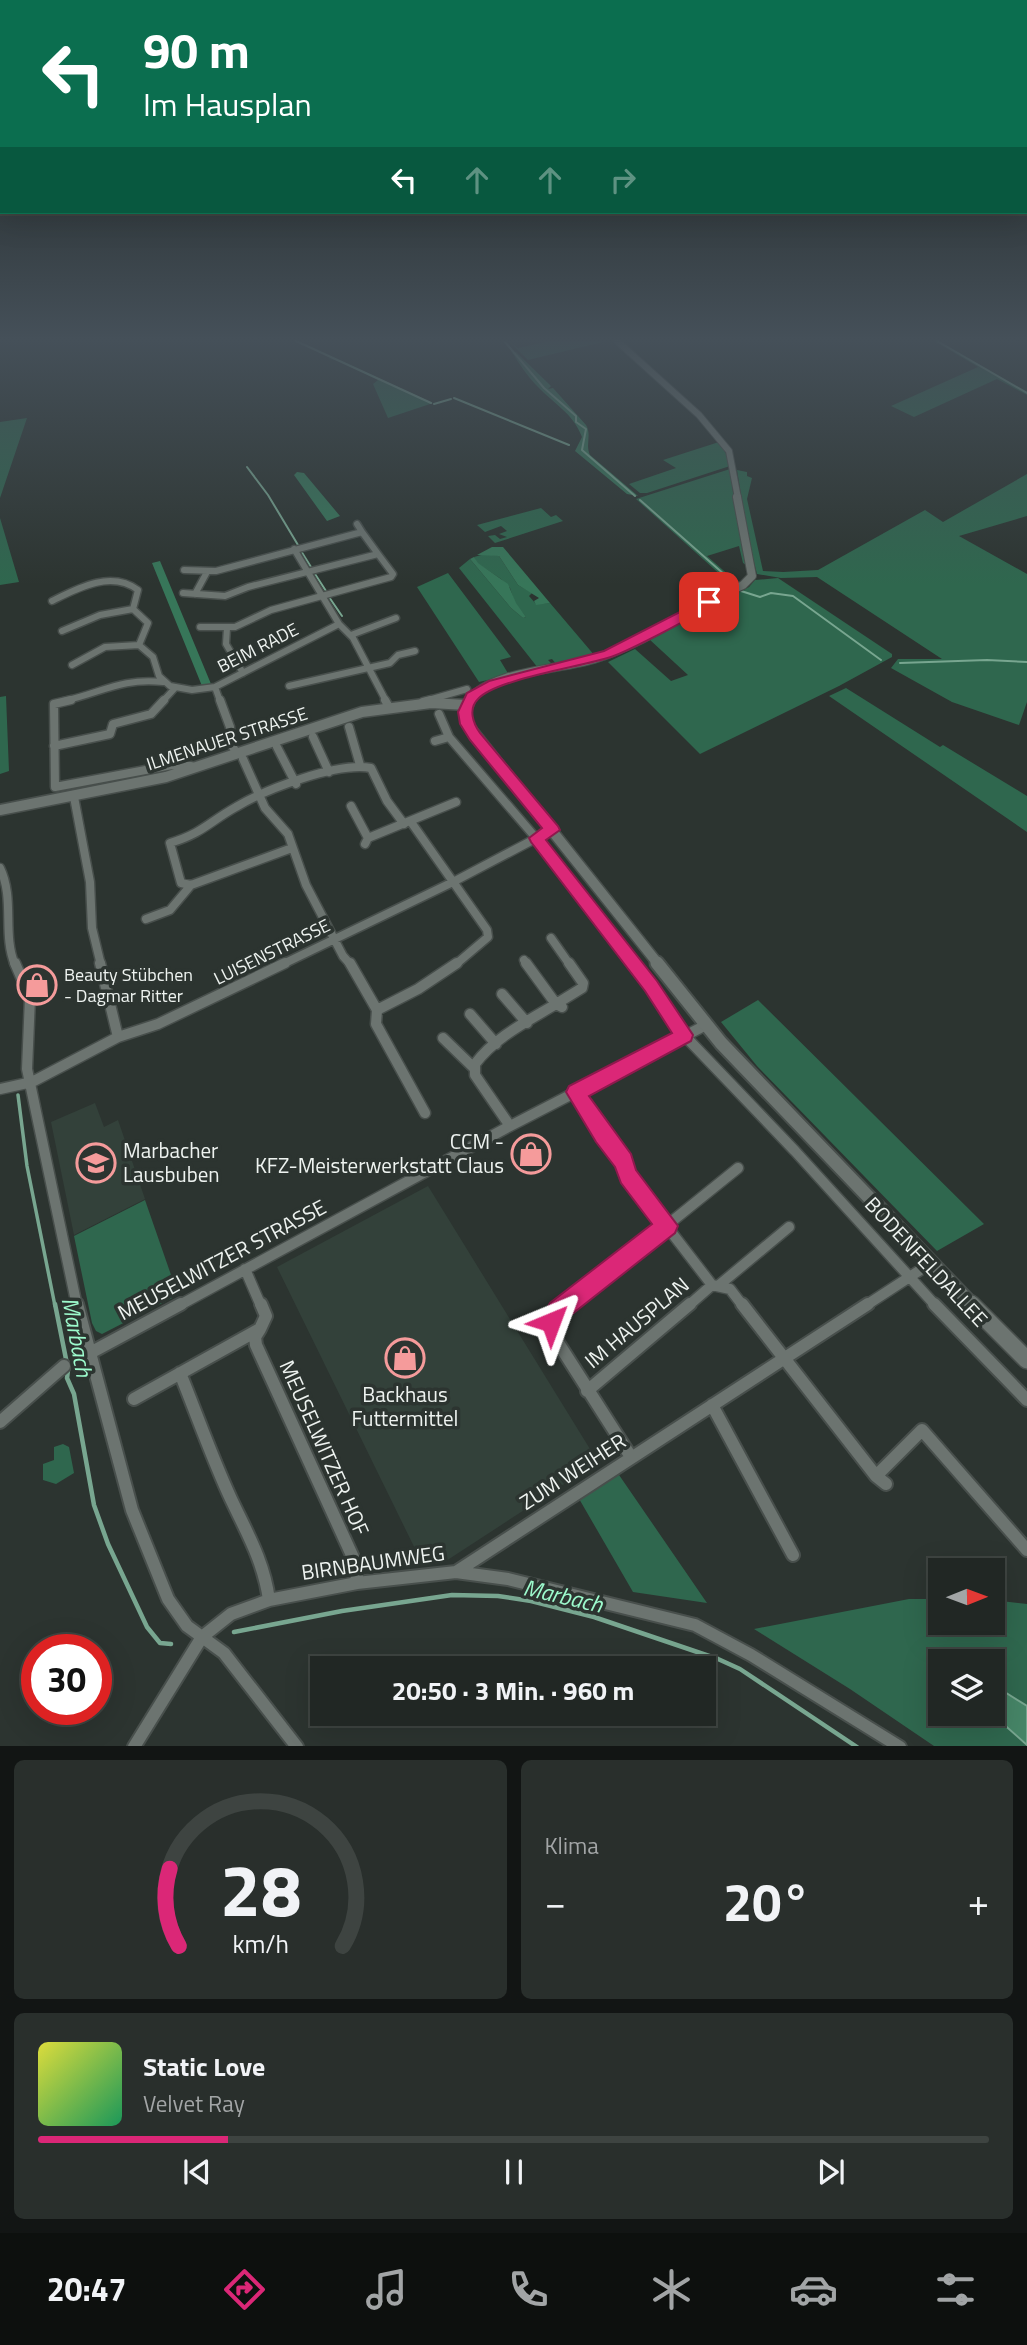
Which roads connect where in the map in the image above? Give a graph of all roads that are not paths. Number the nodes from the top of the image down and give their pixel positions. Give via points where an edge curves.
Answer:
1 (705, 422) edge
2 (357, 524) dead end
3 (362, 532) junction
4 (294, 549) junction
5 (378, 554) junction
6 (184, 570) dead end
7 (207, 572) junction
8 (307, 572) junction
9 (183, 593) dead end
10 (195, 594) junction
11 (322, 596) junction
12 (52, 601) dead end
13 (133, 609) junction
14 (74, 617) dead end
15 (396, 618) dead end
16 (81, 623) junction
17 (339, 624) junction
18 (200, 627) dead end
19 (228, 628) junction
20 (62, 631) dead end
21 (351, 635) junction
22 (139, 645) junction
23 (415, 651) dead end
24 (72, 665) dead end
25 (370, 669) junction
26 (243, 673) junction
27 (163, 682) junction
28 (289, 686) dead end
29 (215, 687) junction
30 (175, 688) junction
31 (467, 690) dead end
32 (423, 702) junction
33 (466, 705) junction
34 (389, 707) junction
35 (439, 714) dead end
36 (349, 727) dead end
37 (313, 737) dead end
38 (449, 737) junction
39 (435, 741) dead end
40 (54, 747) junction
41 (277, 747) dead end
42 (240, 755) junction
43 (360, 765) junction
44 (499, 765) junction
45 (200, 767) junction
46 (329, 772) junction
47 (482, 772) junction
48 (296, 784) junction
49 (261, 796) junction
50 (74, 797) junction
51 (456, 802) dead end
52 (351, 806) dead end
53 (0, 810) edge
54 (407, 823) junction
55 (552, 830) junction
56 (536, 838) junction
57 (292, 848) junction
58 (0, 867) edge
59 (453, 882) junction
60 (191, 885) junction
61 (146, 919) dead end
62 (625, 921) junction
63 (608, 929) junction
64 (551, 938) dead end
65 (334, 940) junction
66 (524, 960) dead end
67 (502, 994) dead end
68 (559, 1005) junction
69 (377, 1010) junction
70 (470, 1014) dead end
71 (527, 1023) junction
72 (706, 1025) junction
73 (684, 1035) junction
74 (118, 1037) junction
75 (443, 1038) dead end
76 (496, 1044) junction
77 (474, 1068) junction
78 (32, 1082) junction
79 (0, 1089) edge
80 (576, 1092) junction
81 (425, 1113) dead end
82 (510, 1126) junction
83 (812, 1136) junction
84 (795, 1151) junction
85 (738, 1168) dead end
86 (667, 1226) junction
87 (789, 1227) dead end
88 (931, 1263) junction
89 (245, 1269) junction
90 (908, 1278) junction
91 (715, 1286) junction
92 (260, 1329) junction
93 (90, 1353) junction
94 (783, 1357) junction
95 (1027, 1360) edge
96 (64, 1366) dead end
97 (180, 1373) junction
98 (587, 1391) junction
99 (134, 1399) dead end
100 (1027, 1400) edge
101 (712, 1405) junction
102 (0, 1422) edge
103 (631, 1457) junction
104 (1027, 1550) edge
105 (793, 1555) dead end
106 (456, 1572) junction
107 (357, 1583) junction
108 (269, 1600) junction
109 (202, 1637) junction
110 (134, 1746) edge
111 (297, 1746) edge
112 (900, 1746) edge

1 - 33 street via 729,451 752,576 743,585 608,654 493,684
2 - 3 street
3 - 4 street
3 - 5 street
4 - 7 street
4 - 8 street
5 - 8 street
5 - 11 street via 393,574 391,578
6 - 7 street
7 - 10 street
8 - 10 street via 229,595
8 - 11 street
9 - 10 street
11 - 17 street
11 - 19 street
12 - 13 street via 94,584 119,580 138,590
13 - 16 street
13 - 22 street via 148,623
14 - 16 street
15 - 21 street
16 - 20 street
17 - 21 street
17 - 26 street, BEIM RADE
18 - 19 street
19 - 26 street via 226,644
21 - 25 street
22 - 24 street via 90,650
22 - 27 street via 153,658
23 - 25 street
25 - 28 street
25 - 34 street
26 - 29 street, BEIM RADE
27 - 30 street
27 - 40 street via 123,680 54,705
29 - 30 street
29 - 42 street, BEIM RADE via 230,727 231,744
30 - 40 street via 153,713 113,724 110,734
31 - 32 street, ILMENAUER STRASSE
32 - 33 street, ILMENAUER STRASSE
32 - 34 street, ILMENAUER STRASSE
33 - 44 street, BODENFELDALLEE via 467,724
34 - 42 street, ILMENAUER STRASSE
35 - 38 street, BODENFELDALLEE
36 - 43 street
37 - 46 street
38 - 39 street
38 - 47 street, BODENFELDALLEE
40 - 45 street via 56,788 172,765
41 - 48 street
42 - 45 street, ILMENAUER STRASSE
42 - 49 street, BEIM RADE
43 - 46 street
43 - 54 street via 371,768 387,801
44 - 47 street
44 - 55 street, BODENFELDALLEE
45 - 50 street, ILMENAUER STRASSE
46 - 48 street
47 - 56 street, BODENFELDALLEE
48 - 49 street
49 - 57 street, BEIM RADE via 265,808 286,831
49 - 60 street via 242,803 200,833 170,843 181,883
50 - 53 street, ILMENAUER STRASSE
50 - 74 street via 90,882 92,928
51 - 54 street
52 - 54 street via 366,841
54 - 59 street
55 - 56 street, LUISENSTRASSE
55 - 62 street, BODENFELDALLEE
56 - 59 street, LUISENSTRASSE
56 - 63 street, BODENFELDALLEE
57 - 60 street
57 - 65 street, BEIM RADE
58 - 78 street via 8,885 9,950 30,998 26,1063
59 - 65 street, LUISENSTRASSE
59 - 69 street via 487,930 488,939 410,994
60 - 61 street via 170,910
62 - 63 street
62 - 72 street, BODENFELDALLEE
63 - 73 street, BODENFELDALLEE
64 - 68 street via 584,985
65 - 69 street, BEIM RADE
65 - 74 street, LUISENSTRASSE via 158,1024
66 - 68 street
67 - 71 street
68 - 71 street
69 - 81 street, BEIM RADE via 376,1024
70 - 76 street
71 - 76 street
72 - 73 street, MEUSELWITZER STRASSE
72 - 83 street, BODENFELDALLEE
73 - 80 street, MEUSELWITZER STRASSE
73 - 84 street, BODENFELDALLEE
74 - 78 street, LUISENSTRASSE
75 - 77 street
76 - 77 street via 477,1059
77 - 82 street
78 - 79 street, LUISENSTRASSE
78 - 93 street
80 - 82 street, MEUSELWITZER STRASSE
80 - 86 street, IM HAUSPLAN via 623,1161 628,1176
82 - 89 street, MEUSELWITZER STRASSE
83 - 84 street
83 - 88 street, BODENFELDALLEE
84 - 90 street, BODENFELDALLEE
85 - 86 street, IM HAUSPLAN
86 - 91 street, IM HAUSPLAN
86 - 98 street, IM HAUSPLAN via 552,1318 552,1333
87 - 91 street, IM HAUSPLAN
88 - 90 street, ZUM WEIHER
88 - 95 street, BODENFELDALLEE
89 - 92 street, MEUSELWITZER HOF via 266,1315
89 - 93 street, MEUSELWITZER STRASSE
90 - 94 street, ZUM WEIHER
90 - 100 street, BODENFELDALLEE
91 - 94 street, IM HAUSPLAN via 730,1289
91 - 98 street, IM HAUSPLAN
92 - 97 street
92 - 107 street, MEUSELWITZER HOF via 256,1345 356,1564
93 - 109 street via 132,1510 168,1599 187,1626
94 - 101 street, ZUM WEIHER
94 - 104 street, IM HAUSPLAN via 881,1480 922,1430
96 - 102 street
97 - 99 street
97 - 108 street via 266,1575
98 - 103 street, IM HAUSPLAN
101 - 103 street, ZUM WEIHER
101 - 105 street
103 - 106 street, ZUM WEIHER
106 - 107 street, BIRNBAUMWEG
106 - 112 street, BIRNBAUMWEG via 509,1579 695,1625
107 - 108 street, BIRNBAUMWEG
108 - 109 street, BIRNBAUMWEG via 231,1614
109 - 110 street, BIRNBAUMWEG
109 - 111 street via 224,1653

